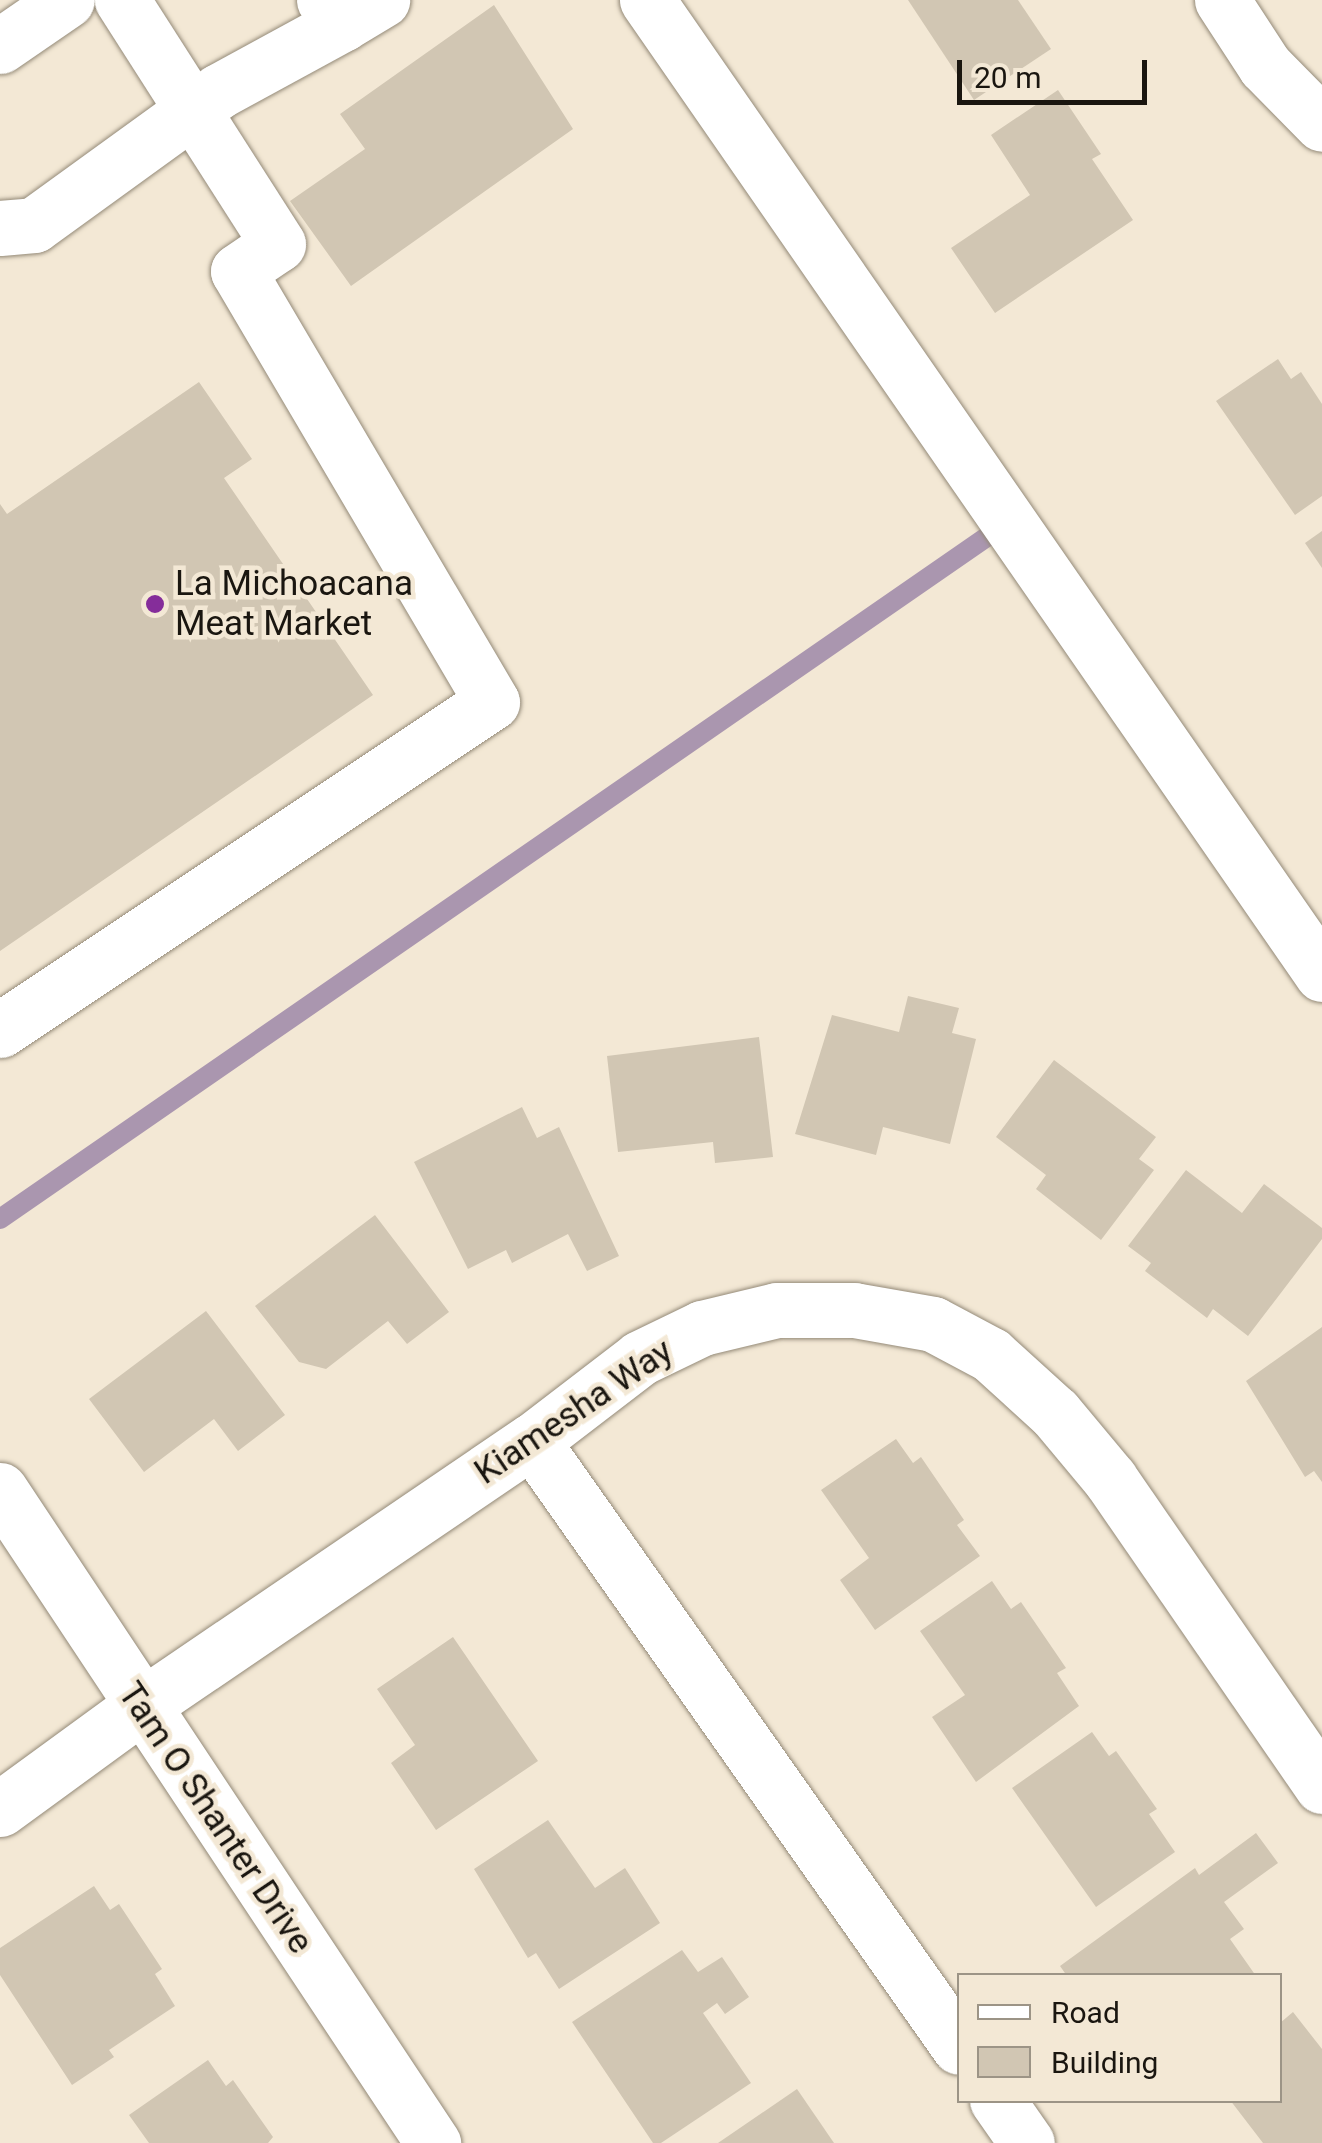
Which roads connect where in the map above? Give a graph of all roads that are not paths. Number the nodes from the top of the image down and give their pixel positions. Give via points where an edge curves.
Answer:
1 (67, 0) edge
2 (122, 0) edge
3 (647, 0) edge
4 (1222, 0) edge
5 (349, 8) edge
6 (0, 46) edge
7 (192, 112) junction
8 (1322, 124) edge
9 (0, 228) edge
10 (1322, 974) edge
11 (0, 1030) edge
12 (532, 1441) junction
13 (0, 1490) edge
14 (140, 1707) junction
15 (1322, 1786) edge
16 (0, 1809) edge
17 (957, 2044) edge
18 (999, 2103) edge
19 (433, 2143) edge
20 (1027, 2143) edge

1 - 6 street
2 - 7 street
3 - 10 street
4 - 8 street via 1265,66
5 - 7 street
7 - 9 street via 34,225
7 - 11 street via 278,244 238,271 492,702
12 - 14 street, Kiamesha Way
12 - 15 street, Kiamesha Way via 640,1358 702,1328 777,1310 854,1310 933,1324 992,1355 1110,1479
12 - 17 street
13 - 14 street, Tam O Shanter Drive
14 - 16 street, Kiamesha Way
14 - 19 street, Tam O Shanter Drive
18 - 20 street

